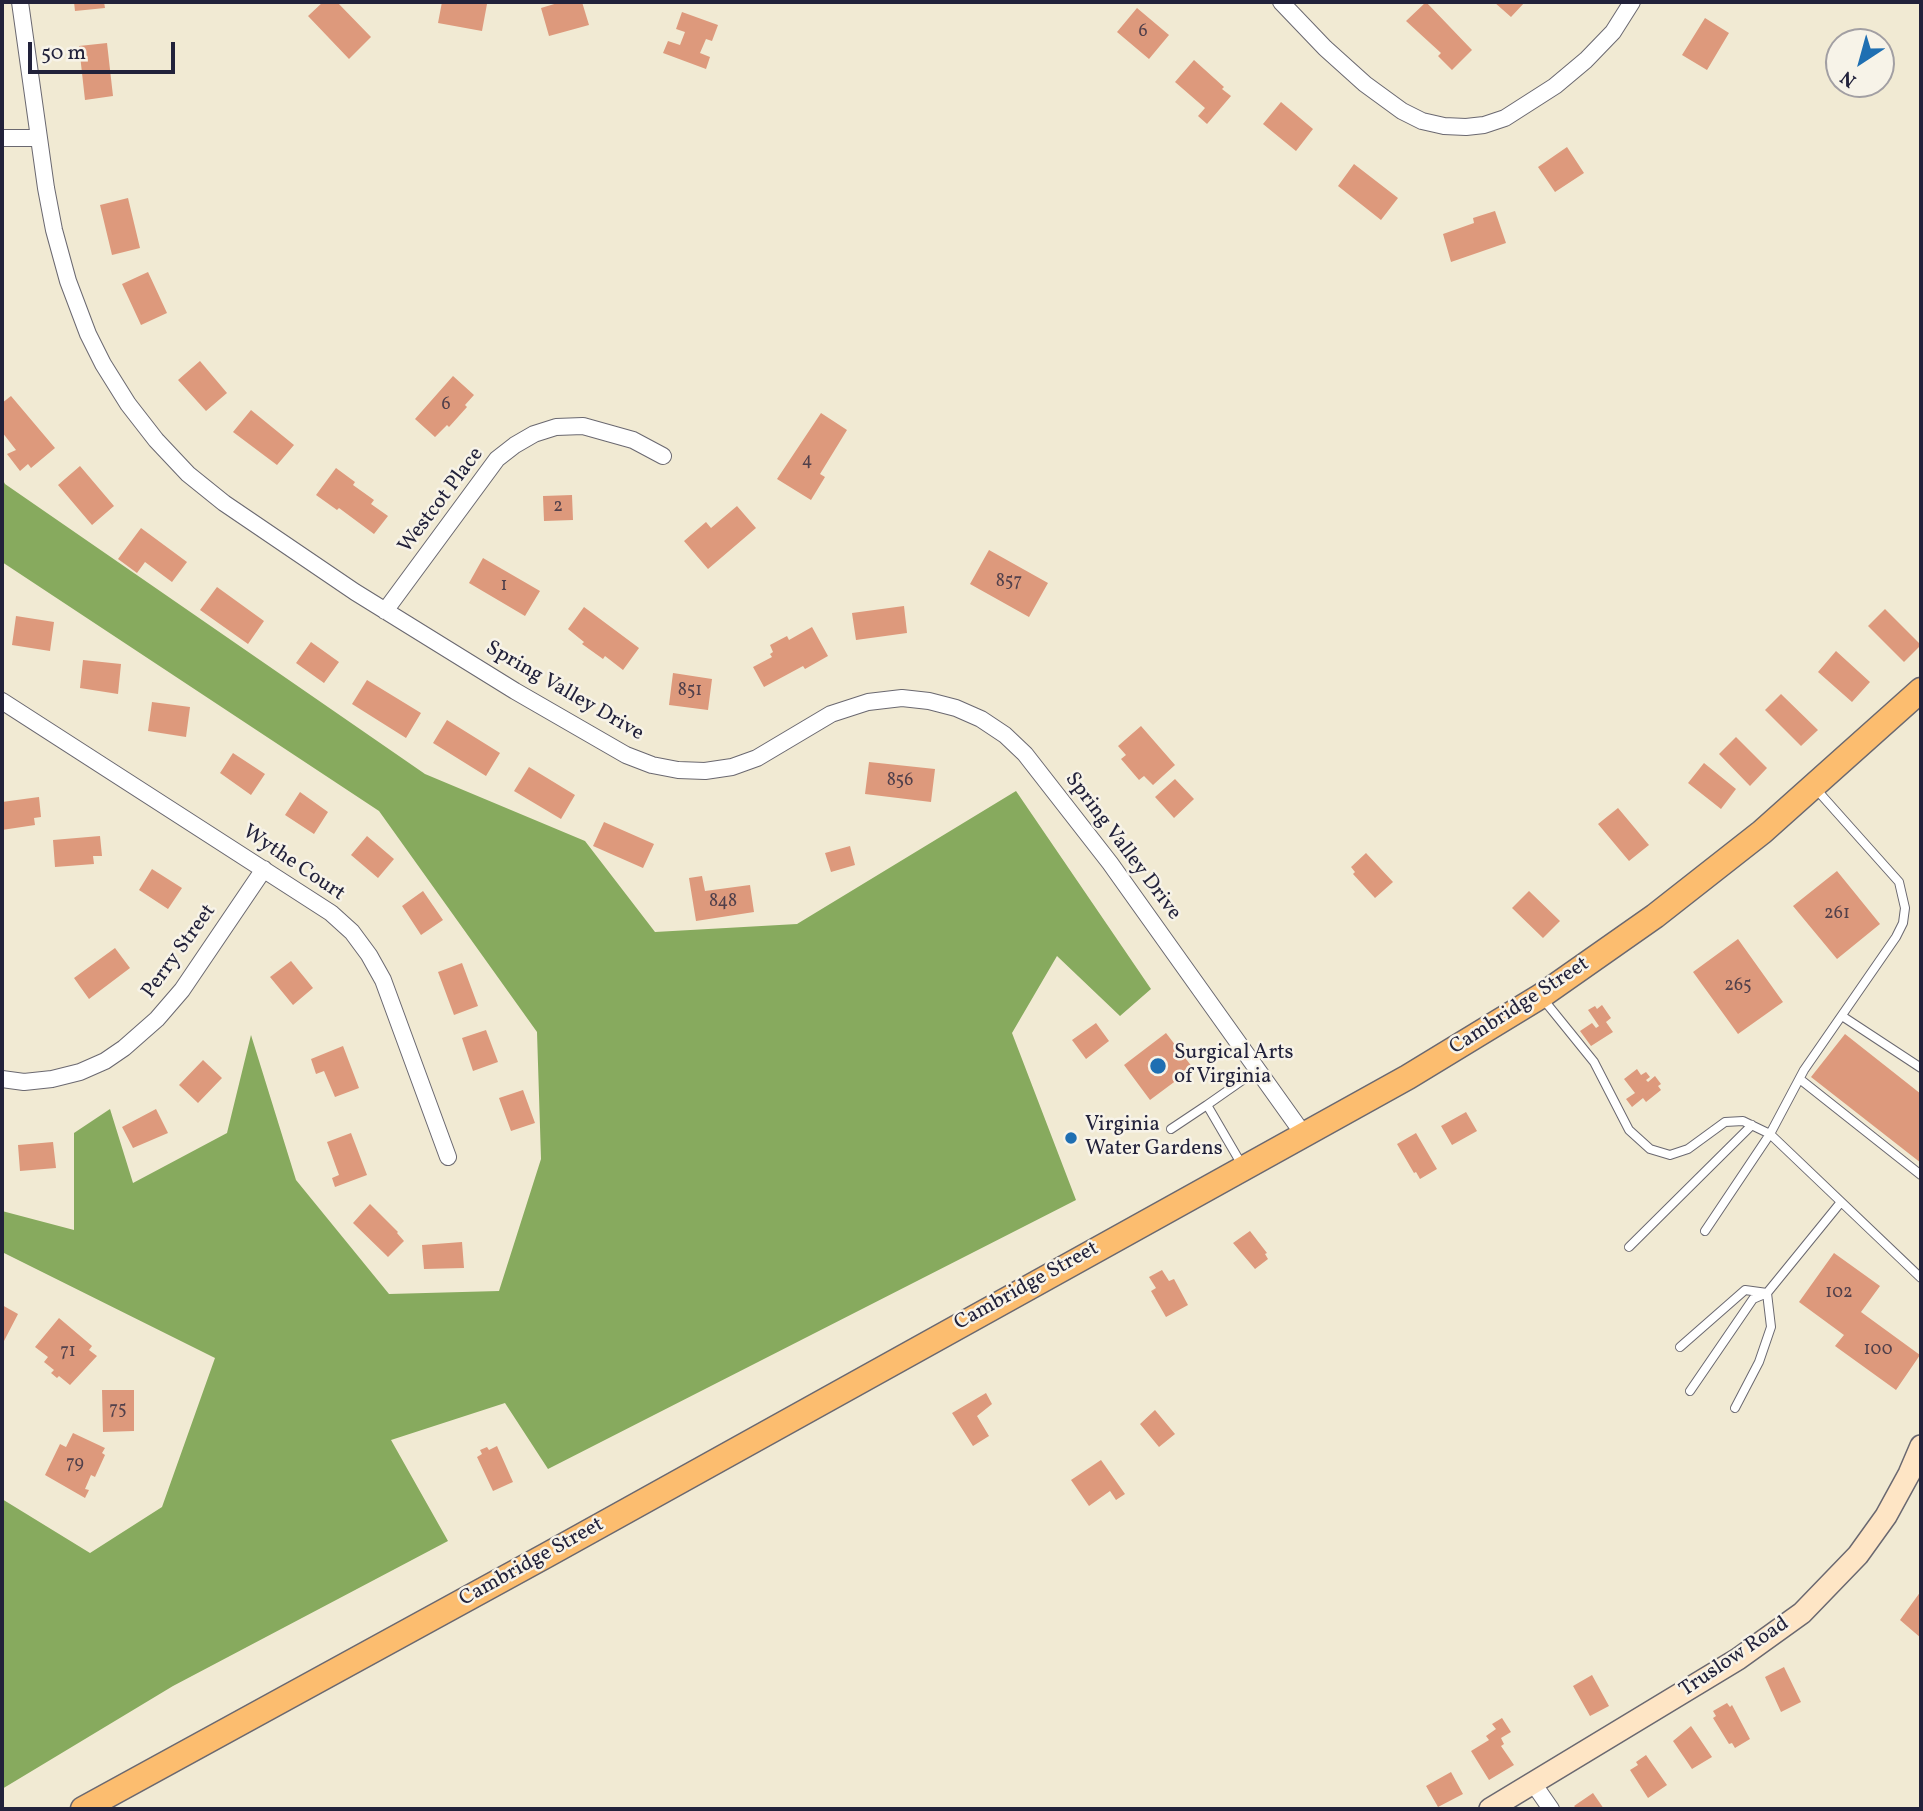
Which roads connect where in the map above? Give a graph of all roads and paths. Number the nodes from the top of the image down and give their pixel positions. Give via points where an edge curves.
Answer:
1 (20, 2) edge
2 (1281, 2) edge
3 (1632, 2) edge
4 (2, 138) edge
5 (39, 138) junction
6 (663, 456) dead end
7 (386, 611) junction
8 (1921, 690) edge
9 (2, 701) edge
10 (1814, 787) junction
11 (264, 869) junction
12 (1541, 996) junction
13 (1842, 1016) junction
14 (1921, 1068) edge
15 (1257, 1070) junction
16 (2, 1079) edge
17 (1801, 1080) junction
18 (1207, 1105) junction
19 (1752, 1125) junction
20 (1171, 1129) dead end
21 (1770, 1134) junction
22 (1304, 1135) junction
23 (448, 1157) dead end
24 (1243, 1167) junction
25 (1921, 1175) edge
26 (1840, 1202) junction
27 (1705, 1231) dead end
28 (1629, 1247) dead end
29 (1921, 1278) edge
30 (1767, 1293) junction
31 (1680, 1347) dead end
32 (1690, 1391) dead end
33 (1735, 1408) dead end
34 (1921, 1446) edge
35 (1533, 1783) junction
36 (83, 1809) edge
37 (1490, 1809) edge
38 (1550, 1809) edge

1 - 5 street, Spring Valley Drive
2 - 3 street via 1325,48 1402,111 1433,124 1466,127 1505,118 1555,86 1613,32
4 - 5 street
5 - 7 street, Spring Valley Drive via 54,230 68,281 103,365 128,404 188,474 224,503
6 - 7 street, Westcot Place via 633,440 583,426 556,427 524,439 498,459
7 - 15 street, Spring Valley Drive via 626,755 678,770 732,767 757,758 831,714 869,702 929,701 981,719 1025,754 1110,863
8 - 10 main road, Cambridge Street
9 - 11 street, Wythe Court
10 - 12 main road, Cambridge Street via 1655,916
10 - 13 lane via 1899,882 1905,901 1896,937
11 - 16 street, Perry Street via 183,990 124,1048 61,1077 24,1082
11 - 23 street, Wythe Court via 331,913 369,955 383,980
12 - 19 lane via 1594,1062 1629,1130 1650,1149 1671,1154 1688,1149 1726,1122
12 - 22 main road, Cambridge Street
13 - 14 lane
13 - 17 lane
15 - 18 lane
15 - 22 street, Spring Valley Drive
17 - 21 lane
17 - 25 lane
18 - 20 lane
18 - 24 lane
19 - 21 lane
19 - 28 lane
21 - 26 lane
21 - 27 lane
22 - 24 main road, Cambridge Street
24 - 36 main road, Cambridge Street
26 - 29 lane
26 - 30 lane
30 - 31 lane via 1745,1290
30 - 32 lane via 1753,1299
30 - 33 lane via 1771,1328
34 - 35 street, Truslow Road via 1886,1516 1858,1555 1802,1613 1738,1659
35 - 37 street, Truslow Road
35 - 38 street

